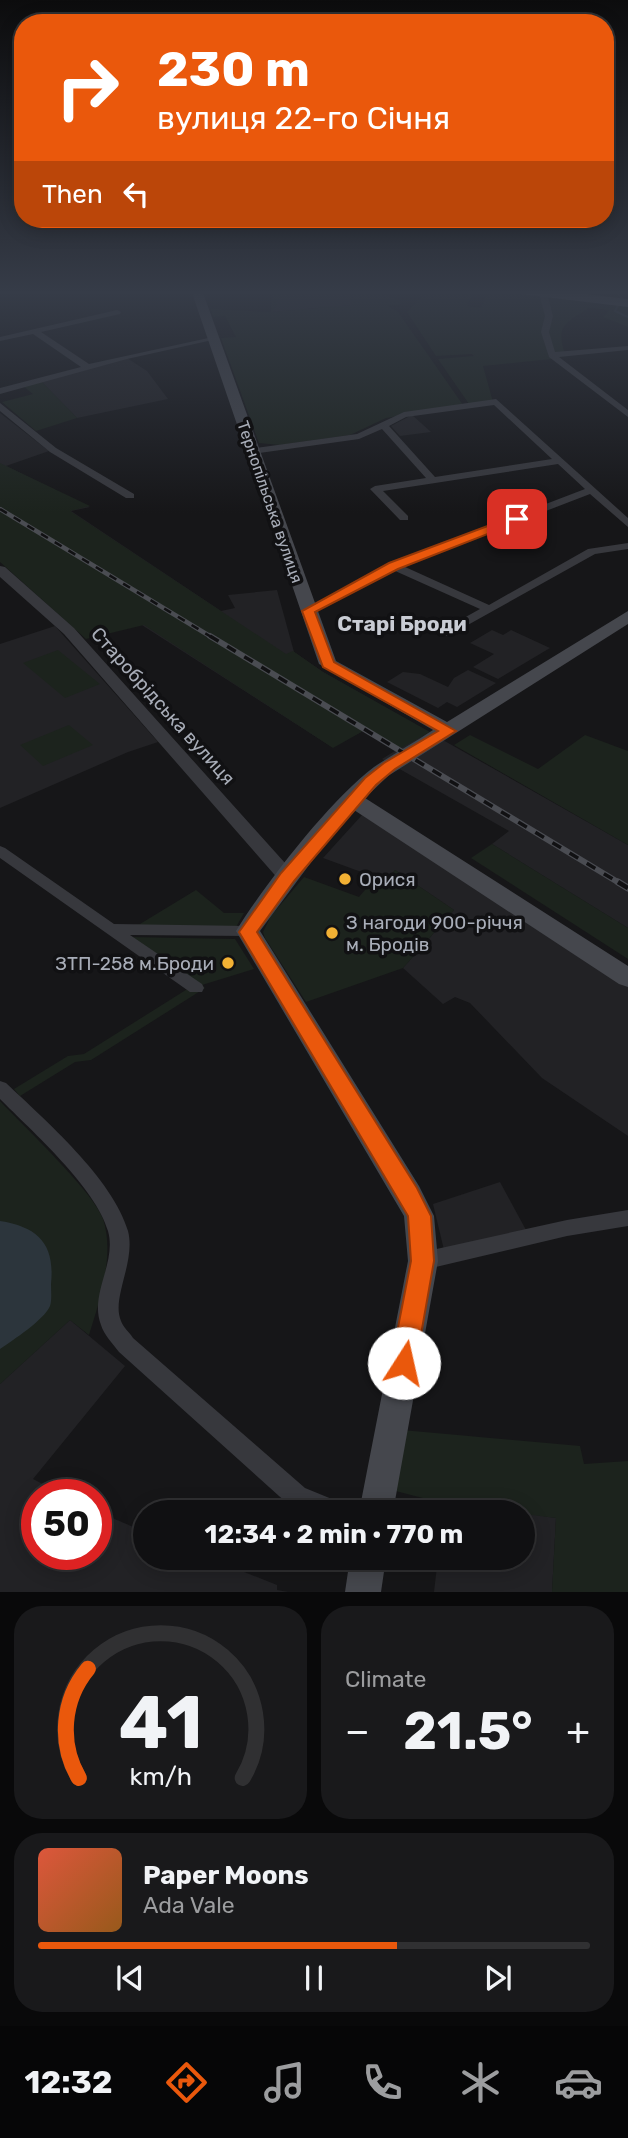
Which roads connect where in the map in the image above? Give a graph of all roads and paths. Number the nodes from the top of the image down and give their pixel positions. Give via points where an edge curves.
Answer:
1 (83, 364) edge
2 (99, 364) edge
3 (222, 364) edge
4 (564, 364) edge
5 (87, 367) junction
6 (0, 391) edge
7 (0, 406) edge
8 (628, 414) edge
9 (383, 425) junction
10 (393, 435) junction
11 (351, 437) junction
12 (252, 451) junction
13 (560, 461) junction
14 (433, 480) junction
15 (592, 490) junction
16 (130, 496) dead end
17 (404, 518) dead end
18 (628, 524) edge
19 (628, 546) edge
20 (393, 566) junction
21 (0, 570) edge
22 (489, 609) junction
23 (308, 611) junction
24 (628, 616) edge
25 (448, 632) dead end
26 (449, 731) junction
27 (353, 800) junction
28 (0, 851) edge
29 (288, 877) junction
30 (111, 929) junction
31 (248, 932) junction
32 (628, 978) edge
33 (196, 988) dead end
34 (0, 1088) edge
35 (628, 1217) edge
36 (423, 1261) junction
37 (305, 1500) edge
38 (378, 1500) edge
39 (366, 1570) edge
40 (363, 1592) edge

1 - 5 street
2 - 5 street
3 - 12 main road, Тернопільська вулиця
4 - 8 street
5 - 6 street
7 - 16 street via 53,450
9 - 10 street
9 - 11 street
9 - 13 street via 404,415 496,402
10 - 11 street
10 - 14 street
11 - 12 street
12 - 23 main road, Тернопільська вулиця
13 - 14 street
13 - 15 street
14 - 17 street via 375,489
15 - 18 street
15 - 20 street
19 - 22 street via 592,551
20 - 22 street
20 - 23 street
21 - 29 street, Старобрідська вулиця via 69,631
22 - 25 street
23 - 26 main road, Тернопільська вулиця via 328,664
24 - 26 main road
26 - 27 main road via 381,772
27 - 29 main road
27 - 32 main road
28 - 30 street
29 - 31 main road
30 - 31 street
30 - 33 street
31 - 36 main road via 409,1194 419,1216
34 - 37 street via 96,1189 113,1216 121,1248 109,1313 110,1323 125,1345
35 - 36 street
36 - 38 main road
39 - 40 main road

